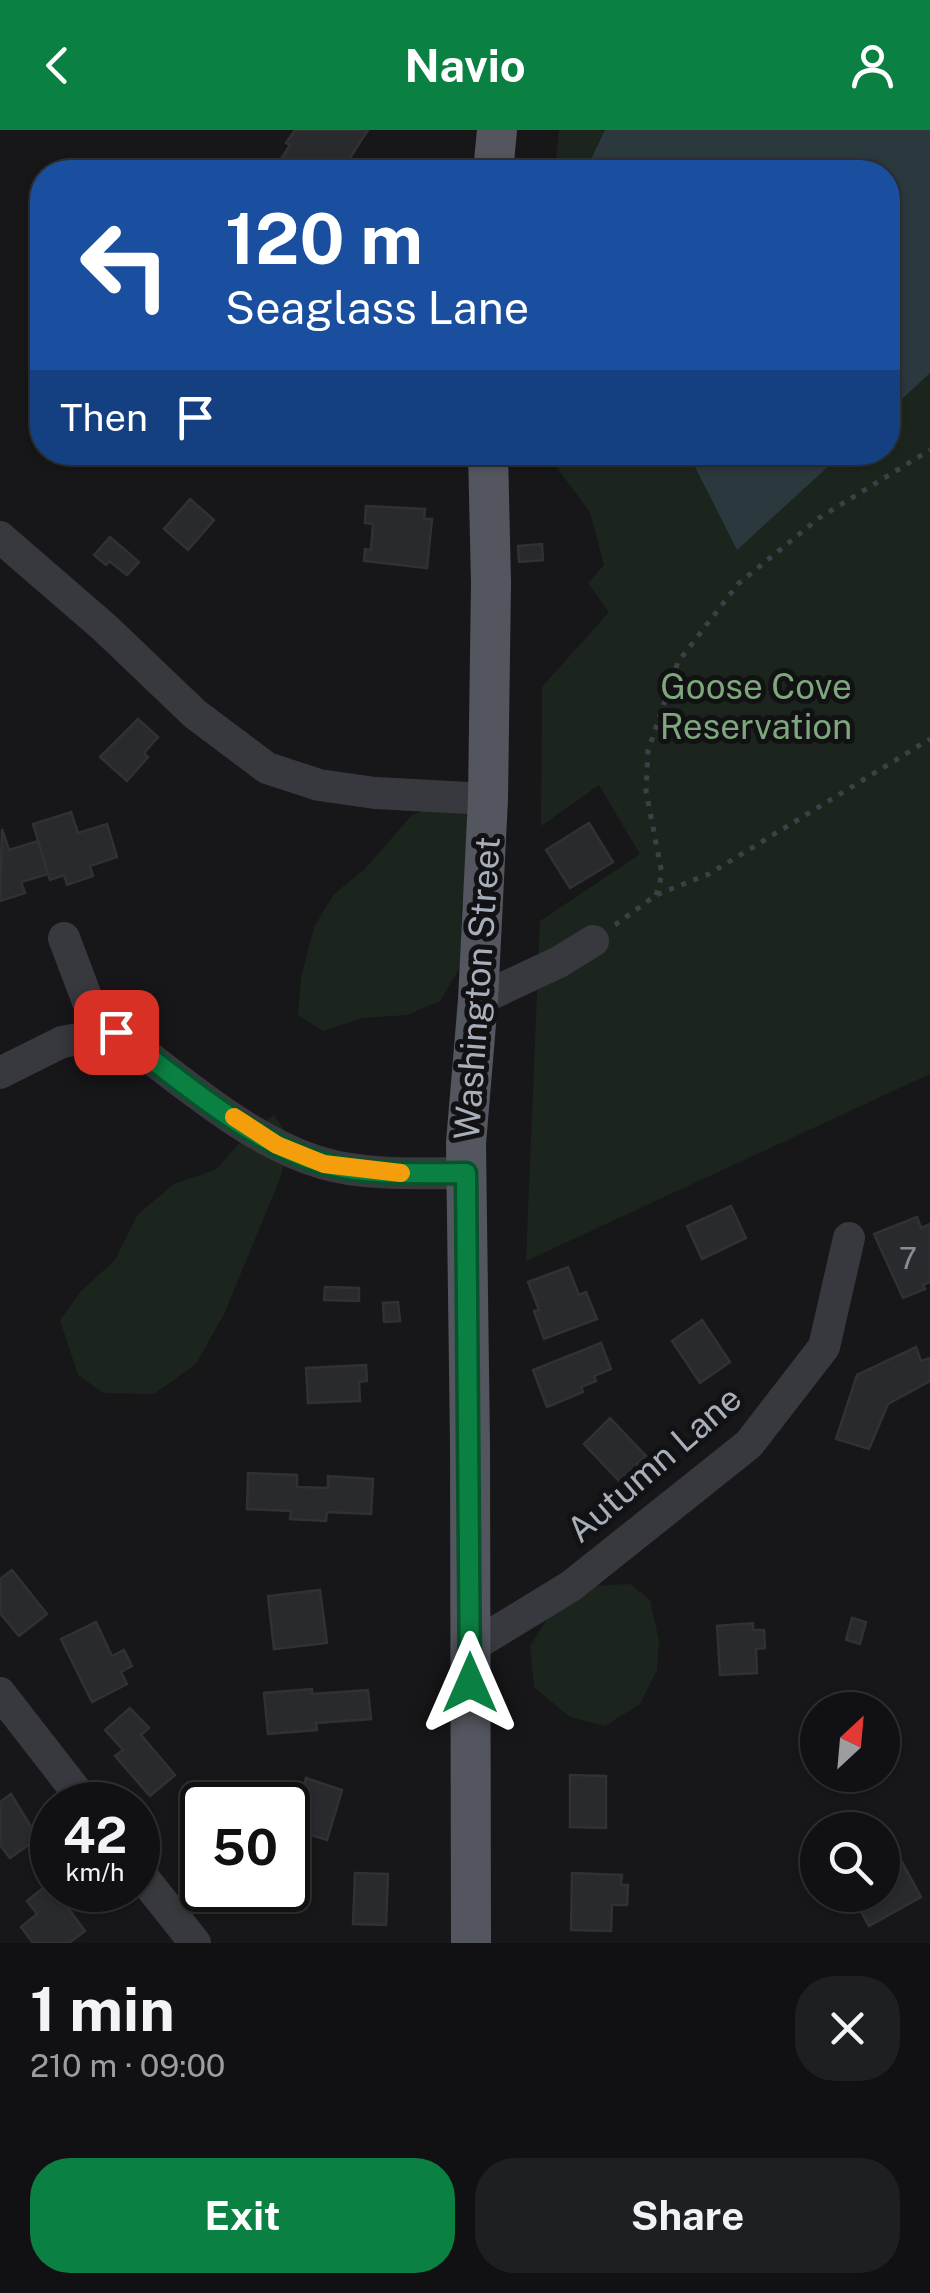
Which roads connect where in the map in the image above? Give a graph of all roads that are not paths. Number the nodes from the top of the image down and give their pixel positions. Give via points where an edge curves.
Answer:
1 (497, 130) edge
2 (494, 160) edge
3 (488, 465) edge
4 (0, 538) edge
5 (488, 799) junction
6 (64, 938) dead end
7 (593, 941) road end
8 (478, 1000) junction
9 (116, 1032) junction
10 (0, 1073) edge
11 (466, 1173) junction
12 (848, 1238) dead end
13 (470, 1647) junction
14 (0, 1693) edge
15 (68, 1782) edge
16 (160, 1899) edge
17 (194, 1943) edge
18 (471, 1943) edge

1 - 2 main road
3 - 5 main road, Washington Street
4 - 5 street via 195,714 267,768 375,793
5 - 8 main road, Washington Street
6 - 9 street via 90,1006
7 - 8 street
8 - 11 main road, Washington Street
9 - 10 street via 62,1042
9 - 11 street via 277,1145 324,1164
11 - 13 main road, Washington Street
12 - 13 street, Autumn Lane via 824,1347 749,1444 571,1586
13 - 18 main road, Washington Street
14 - 15 street
16 - 17 street

